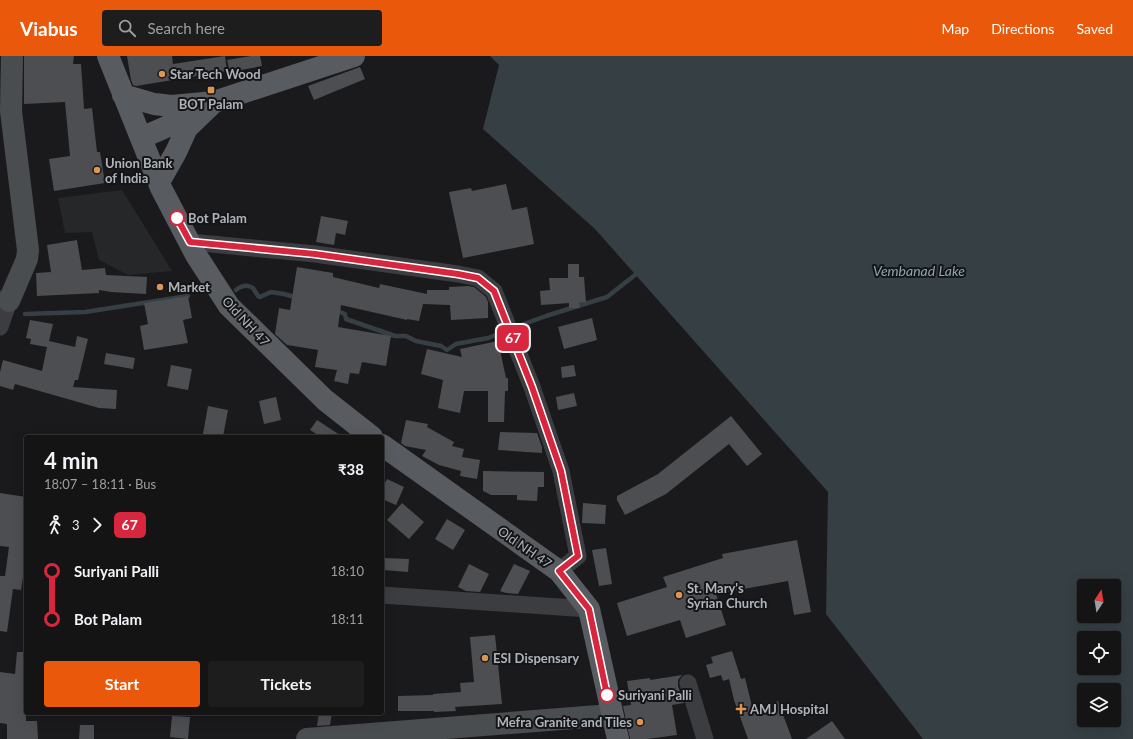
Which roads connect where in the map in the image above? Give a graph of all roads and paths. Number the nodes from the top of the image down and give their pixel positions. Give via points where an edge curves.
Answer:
1 (12, 56) edge
2 (108, 56) edge
3 (354, 56) edge
4 (123, 95) junction
5 (214, 102) junction
6 (141, 138) junction
7 (159, 182) junction
8 (190, 242) junction
9 (4, 300) edge
10 (1, 325) edge
11 (369, 435) edge
12 (384, 446) edge
13 (559, 571) junction
14 (384, 595) edge
15 (589, 609) junction
16 (688, 683) dead end
17 (611, 715) junction
18 (307, 739) edge
19 (618, 739) edge
20 (705, 739) edge

1 - 9 main road via 11,111 28,250 27,259
2 - 4 main road, Old NH 47
3 - 5 main road
4 - 5 main road via 172,106
4 - 6 main road, Old NH 47
5 - 6 main road
5 - 7 main road via 187,128
6 - 7 main road, Old NH 47
7 - 8 main road, Old NH 47
8 - 11 main road, Old NH 47 via 196,256 229,306 325,400
8 - 13 street via 315,254 458,274 478,278 494,291 532,387 561,471 578,556
9 - 10 street
12 - 13 main road, Old NH 47
13 - 15 main road, Old NH 47
14 - 15 street
15 - 17 main road, Old NH 47
16 - 20 street
17 - 18 main road
17 - 19 main road, Old NH 47

